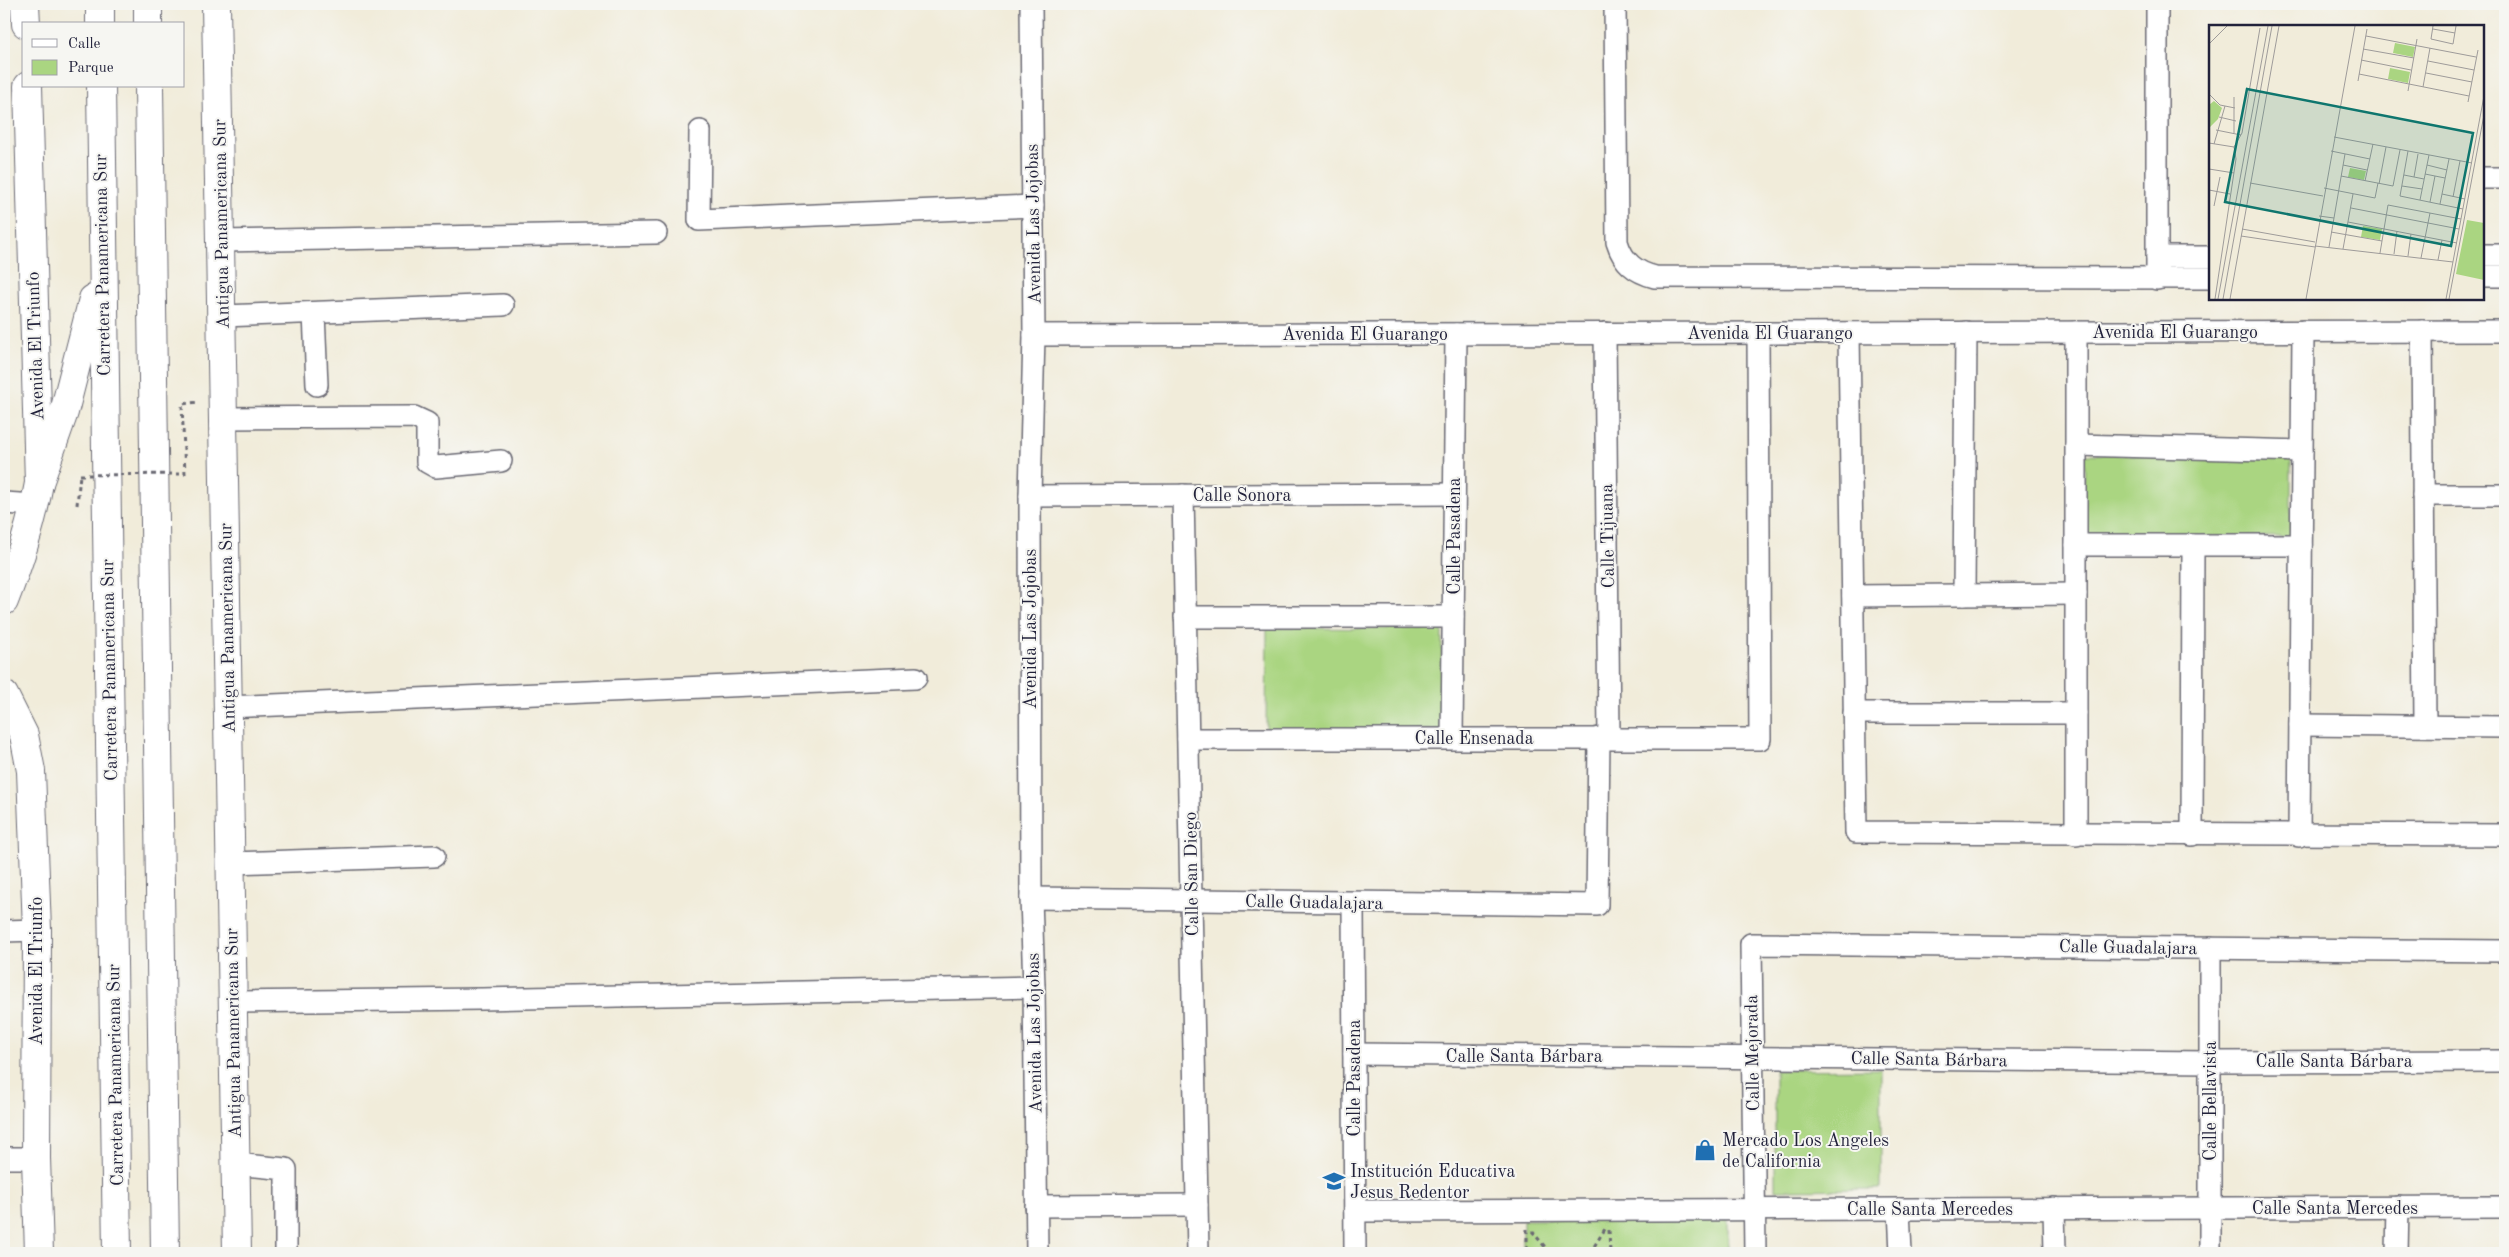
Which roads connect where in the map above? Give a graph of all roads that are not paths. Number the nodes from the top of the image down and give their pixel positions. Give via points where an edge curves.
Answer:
1 (25, 4) edge
2 (100, 4) edge
3 (148, 4) edge
4 (216, 4) edge
5 (1031, 4) edge
6 (1615, 4) edge
7 (2156, 4) edge
8 (26, 22) edge
9 (100, 22) edge
10 (148, 22) edge
11 (28, 88) edge
12 (101, 88) edge
13 (149, 88) edge
14 (700, 131) dead end
15 (2484, 178) edge
16 (2505, 178) edge
17 (1033, 206) junction
18 (656, 233) dead end
19 (222, 242) junction
20 (2484, 255) edge
21 (2505, 255) edge
22 (2157, 257) junction
23 (2209, 257) edge
24 (102, 261) junction
25 (2484, 276) edge
26 (2505, 276) edge
27 (2209, 278) edge
28 (2157, 279) junction
29 (504, 305) dead end
30 (314, 312) junction
31 (223, 316) junction
32 (2303, 331) junction
33 (2422, 331) junction
34 (2505, 331) edge
35 (1966, 332) junction
36 (2076, 332) junction
37 (1605, 333) junction
38 (1758, 333) junction
39 (1849, 333) junction
40 (1456, 334) junction
41 (1034, 335) junction
42 (317, 385) dead end
43 (224, 418) junction
44 (2076, 445) junction
45 (2302, 450) junction
46 (501, 461) dead end
47 (37, 494) junction
48 (1454, 494) junction
49 (1183, 495) junction
50 (2423, 495) junction
51 (2505, 495) edge
52 (1030, 496) junction
53 (4, 503) edge
54 (2076, 545) junction
55 (2192, 545) junction
56 (2301, 545) junction
57 (2076, 594) junction
58 (1964, 595) junction
59 (1853, 596) junction
60 (4, 601) edge
61 (1185, 617) junction
62 (1453, 617) junction
63 (916, 678) dead end
64 (4, 695) edge
65 (228, 707) junction
66 (2076, 712) junction
67 (1854, 713) junction
68 (2300, 725) junction
69 (2425, 726) junction
70 (2505, 727) edge
71 (1452, 738) junction
72 (1604, 738) junction
73 (1188, 739) junction
74 (2076, 834) junction
75 (2192, 835) junction
76 (2505, 835) edge
77 (2299, 836) junction
78 (434, 856) dead end
79 (231, 863) junction
80 (1031, 898) junction
81 (1191, 900) junction
82 (1353, 903) junction
83 (1597, 905) joint
84 (37, 930) junction
85 (4, 931) edge
86 (1751, 944) joint
87 (2210, 948) junction
88 (2505, 951) edge
89 (1034, 987) junction
90 (232, 1002) junction
91 (1354, 1054) junction
92 (1752, 1058) junction
93 (2505, 1061) edge
94 (2210, 1062) junction
95 (4, 1158) edge
96 (36, 1158) junction
97 (236, 1164) junction
98 (1197, 1205) junction
99 (1036, 1206) junction
100 (2398, 1207) junction
101 (2505, 1207) edge
102 (2054, 1208) junction
103 (2210, 1208) junction
104 (1899, 1209) junction
105 (1754, 1210) junction
106 (1354, 1211) junction
107 (38, 1253) edge
108 (117, 1253) edge
109 (165, 1253) edge
110 (237, 1253) edge
111 (286, 1253) edge
112 (1037, 1253) edge
113 (1198, 1253) edge
114 (1355, 1253) edge
115 (1755, 1253) edge
116 (1901, 1253) edge
117 (2056, 1253) edge
118 (2210, 1253) edge
119 (2397, 1253) edge

1 - 8 main road
2 - 9 main road
3 - 10 main road
4 - 19 main road, Antigua Panamericana Sur
5 - 17 street, Avenida Las Jojobas
6 - 28 street via 1617,242 1627,262 1644,274 1655,277
7 - 22 street
11 - 47 main road, Avenida El Triunfo
12 - 24 main road, Carretera Panamericana Sur
13 - 109 main road
14 - 17 street via 699,220
15 - 16 street
17 - 41 street, Avenida Las Jojobas
18 - 19 street
19 - 31 main road, Antigua Panamericana Sur
20 - 21 street
22 - 23 street
22 - 28 street
24 - 47 main road via 64,412
24 - 108 main road, Carretera Panamericana Sur
25 - 26 street
27 - 28 street
29 - 30 street
30 - 31 street
30 - 42 street
31 - 43 main road, Antigua Panamericana Sur
32 - 33 street, Avenida El Guarango
32 - 36 street, Avenida El Guarango
32 - 45 street
33 - 34 street, Avenida El Guarango
33 - 50 street
35 - 36 street, Avenida El Guarango
35 - 39 street, Avenida El Guarango
35 - 58 street
36 - 44 street
37 - 38 street, Avenida El Guarango
37 - 40 street, Avenida El Guarango
37 - 72 street, Calle Tijuana
38 - 39 street, Avenida El Guarango
38 - 72 street, Calle Ensenada via 1760,739
39 - 59 street
40 - 41 street, Avenida El Guarango
40 - 48 street, Calle Pasadena
41 - 52 street, Avenida Las Jojobas
43 - 46 street via 414,416 426,423 427,462 436,467
43 - 65 main road, Antigua Panamericana Sur
44 - 45 street
44 - 54 street
45 - 56 street
47 - 53 street
47 - 60 main road, Avenida El Triunfo via 22,553
48 - 49 street, Calle Sonora
48 - 62 street, Calle Pasadena
49 - 52 street, Calle Sonora
49 - 61 street, Calle San Diego
50 - 51 street
50 - 69 street
52 - 80 street, Avenida Las Jojobas
54 - 55 street
54 - 57 street
55 - 56 street
55 - 75 street
56 - 68 street
57 - 58 street
57 - 66 street
58 - 59 street
59 - 67 street
61 - 62 street
61 - 73 street, Calle San Diego
62 - 71 street, Calle Pasadena
63 - 65 street
64 - 84 main road, Avenida El Triunfo via 24,735 31,771
65 - 79 main road, Antigua Panamericana Sur
66 - 67 street
66 - 74 street
67 - 74 street via 1856,832
68 - 69 street
68 - 77 street
69 - 70 street
71 - 72 street, Calle Ensenada
71 - 73 street, Calle Ensenada
72 - 83 street, Calle Tijuana
73 - 81 street, Calle San Diego
74 - 75 street
75 - 77 street
76 - 77 street
78 - 79 street
79 - 90 main road, Antigua Panamericana Sur
80 - 81 street, Calle Guadalajara
80 - 89 street, Avenida Las Jojobas
81 - 82 street, Calle Guadalajara
81 - 98 street, Calle San Diego
82 - 83 street, Calle Guadalajara
82 - 91 street, Calle Pasadena
84 - 85 street
84 - 96 main road, Avenida El Triunfo
86 - 87 street, Calle Guadalajara
86 - 92 street, Calle Mejorada
87 - 88 street, Calle Guadalajara
87 - 94 street, Calle Bellavista
89 - 90 street
89 - 99 street, Avenida Las Jojobas
90 - 97 main road, Antigua Panamericana Sur
91 - 92 street, Calle Santa Bárbara
91 - 106 street, Calle Pasadena
92 - 94 street, Calle Santa Bárbara
92 - 105 street, Calle Mejorada
93 - 94 street, Calle Santa Bárbara
94 - 103 street, Calle Bellavista
95 - 96 street
96 - 107 main road, Avenida El Triunfo
97 - 110 main road, Antigua Panamericana Sur
97 - 111 street via 286,1169
98 - 99 street
98 - 113 street, Calle San Diego
99 - 112 street, Avenida Las Jojobas
100 - 101 street, Calle Santa Mercedes
100 - 103 street, Calle Santa Mercedes
100 - 119 street
102 - 103 street, Calle Santa Mercedes
102 - 104 street, Calle Santa Mercedes
102 - 117 street
103 - 118 street, Calle Bellavista
104 - 105 street, Calle Santa Mercedes
104 - 116 street
105 - 106 street, Calle Santa Mercedes
105 - 115 street, Calle Mejorada
106 - 114 street, Calle Pasadena

